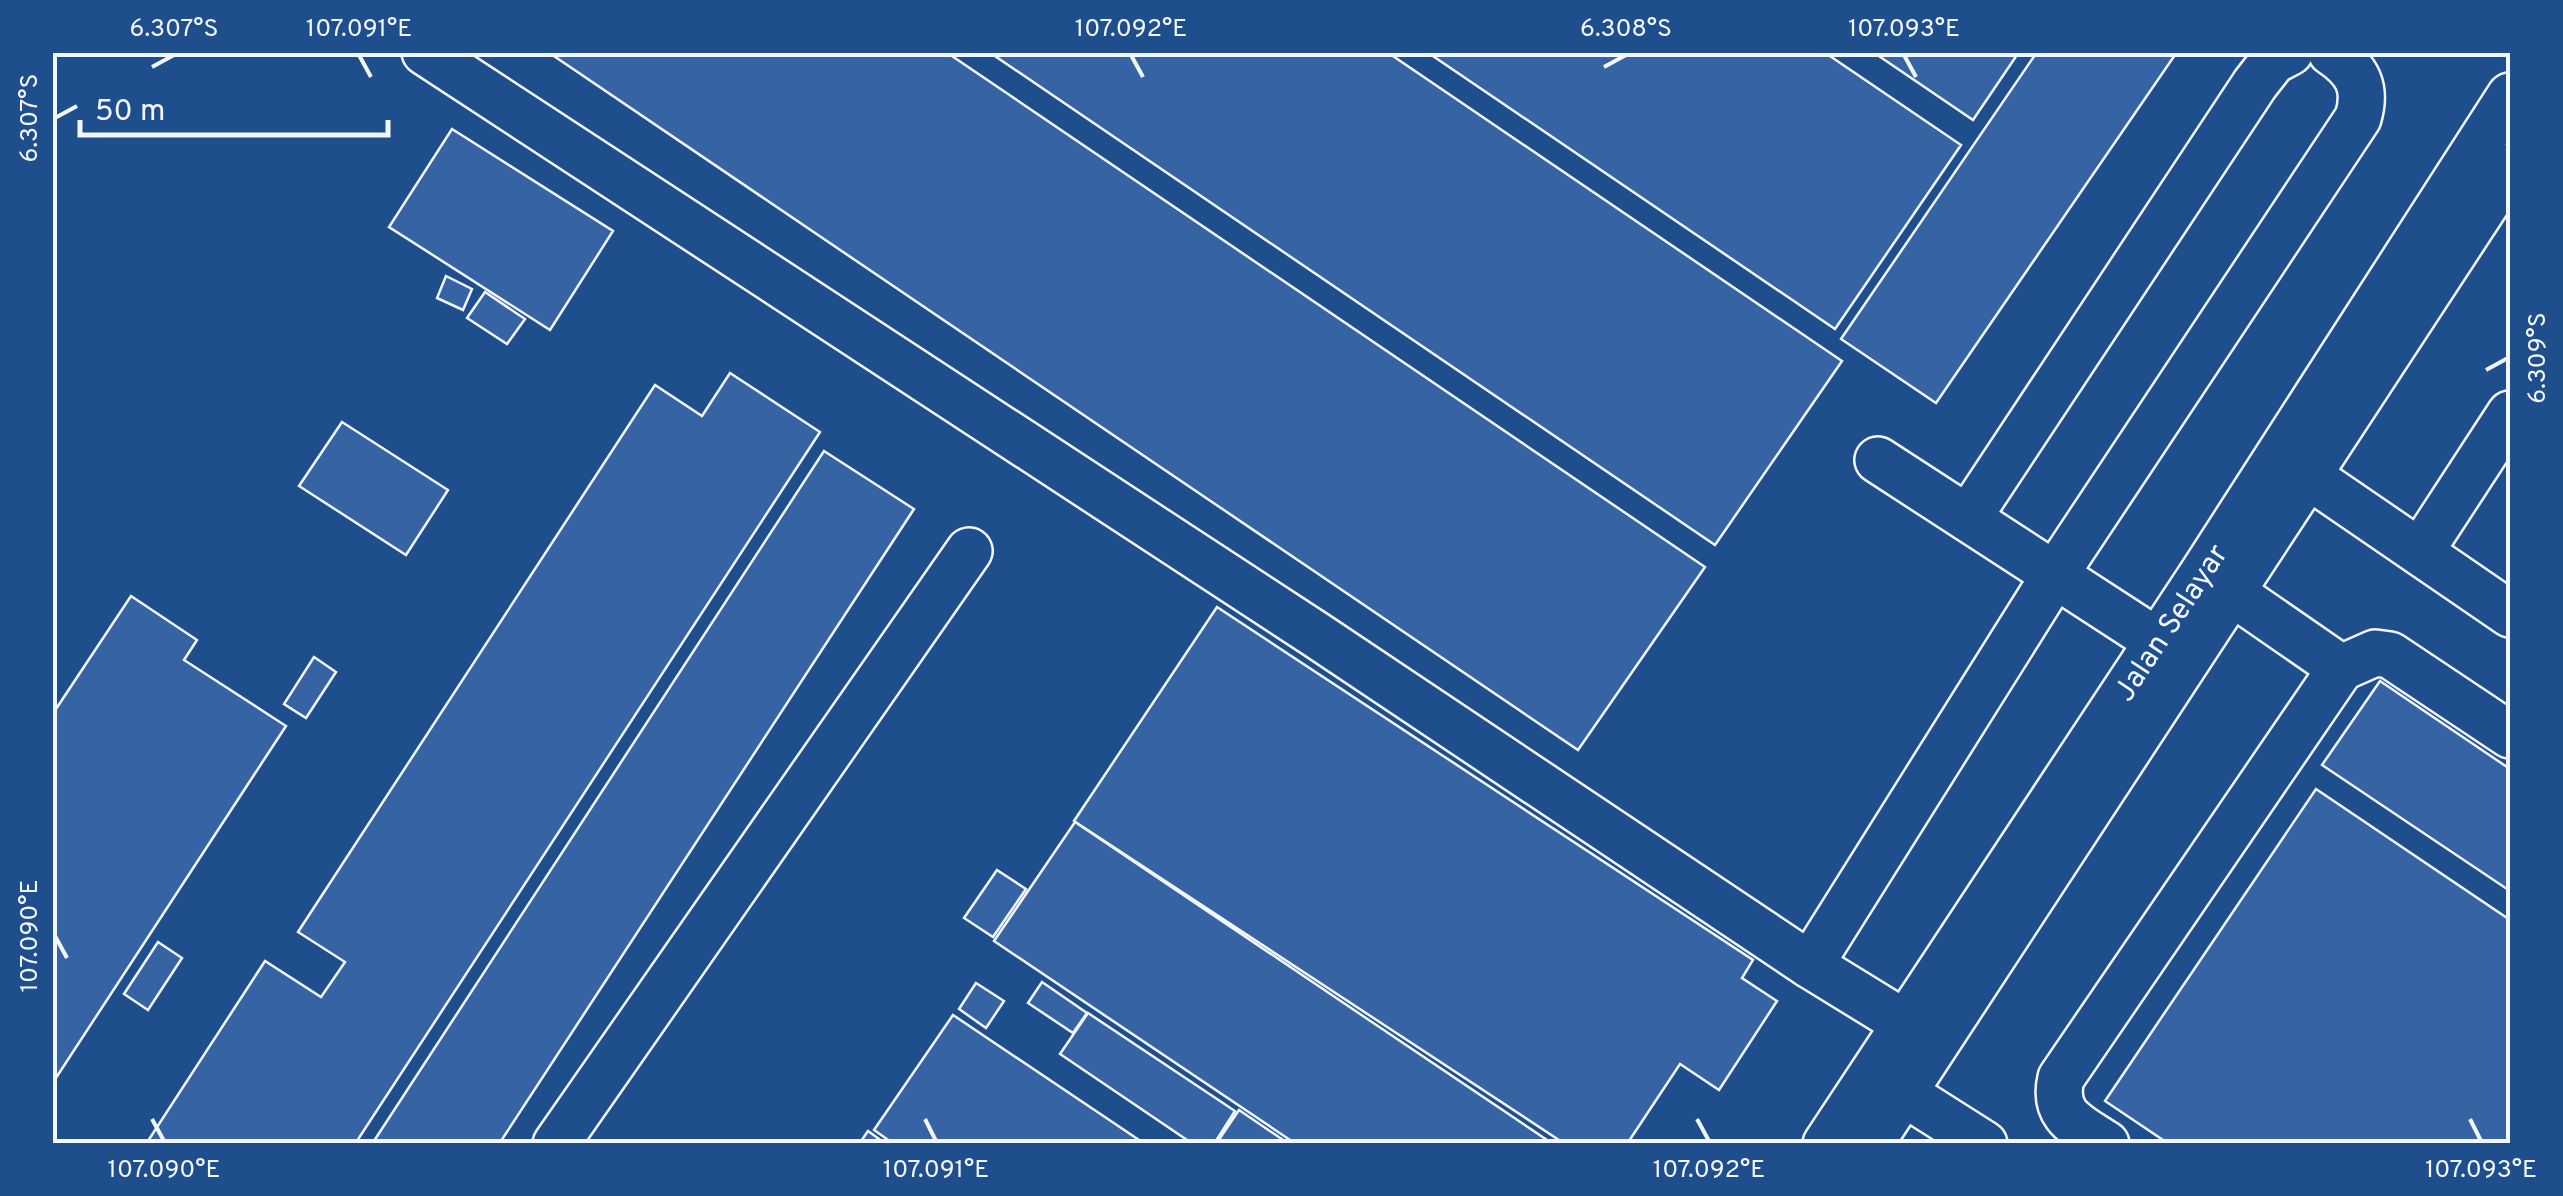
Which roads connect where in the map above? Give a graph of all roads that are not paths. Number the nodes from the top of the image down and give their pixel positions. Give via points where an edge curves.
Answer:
1 (425, 52) edge
2 (2290, 52) edge
3 (2331, 52) edge
4 (2510, 96) edge
5 (2510, 167) edge
6 (2510, 414) edge
7 (1878, 460) dead end
8 (2293, 465) junction
9 (1968, 518) junction
10 (969, 551) dead end
11 (2420, 552) junction
12 (2056, 573) junction
13 (2217, 582) junction
14 (2510, 614) edge
15 (2172, 650) junction
16 (2341, 668) junction
17 (2510, 736) edge
18 (1810, 965) junction
19 (1920, 1033) junction
20 (1888, 1083) junction
21 (1974, 1141) edge
22 (556, 1144) edge
23 (1826, 1144) edge
24 (1870, 1144) edge
25 (2106, 1144) edge

1 - 18 street
2 - 9 street via 2255,84
3 - 12 street via 2358,76 2364,98 2358,118
4 - 8 street, Jalan Selayar
5 - 8 street, Jalan Selayar
6 - 11 street
7 - 9 street
8 - 11 street
8 - 13 street, Jalan Selayar
9 - 12 street
10 - 22 street
11 - 14 street
12 - 15 street
12 - 18 street
13 - 15 street, Jalan Selayar
13 - 16 street
15 - 19 street, Jalan Selayar
16 - 17 street via 2375,652 2390,655
16 - 25 street via 2061,1078 2063,1115
18 - 19 street
19 - 20 street, Jalan Selayar
20 - 21 street
20 - 23 street, Jalan Selayar
20 - 24 street, Jalan Selayar

